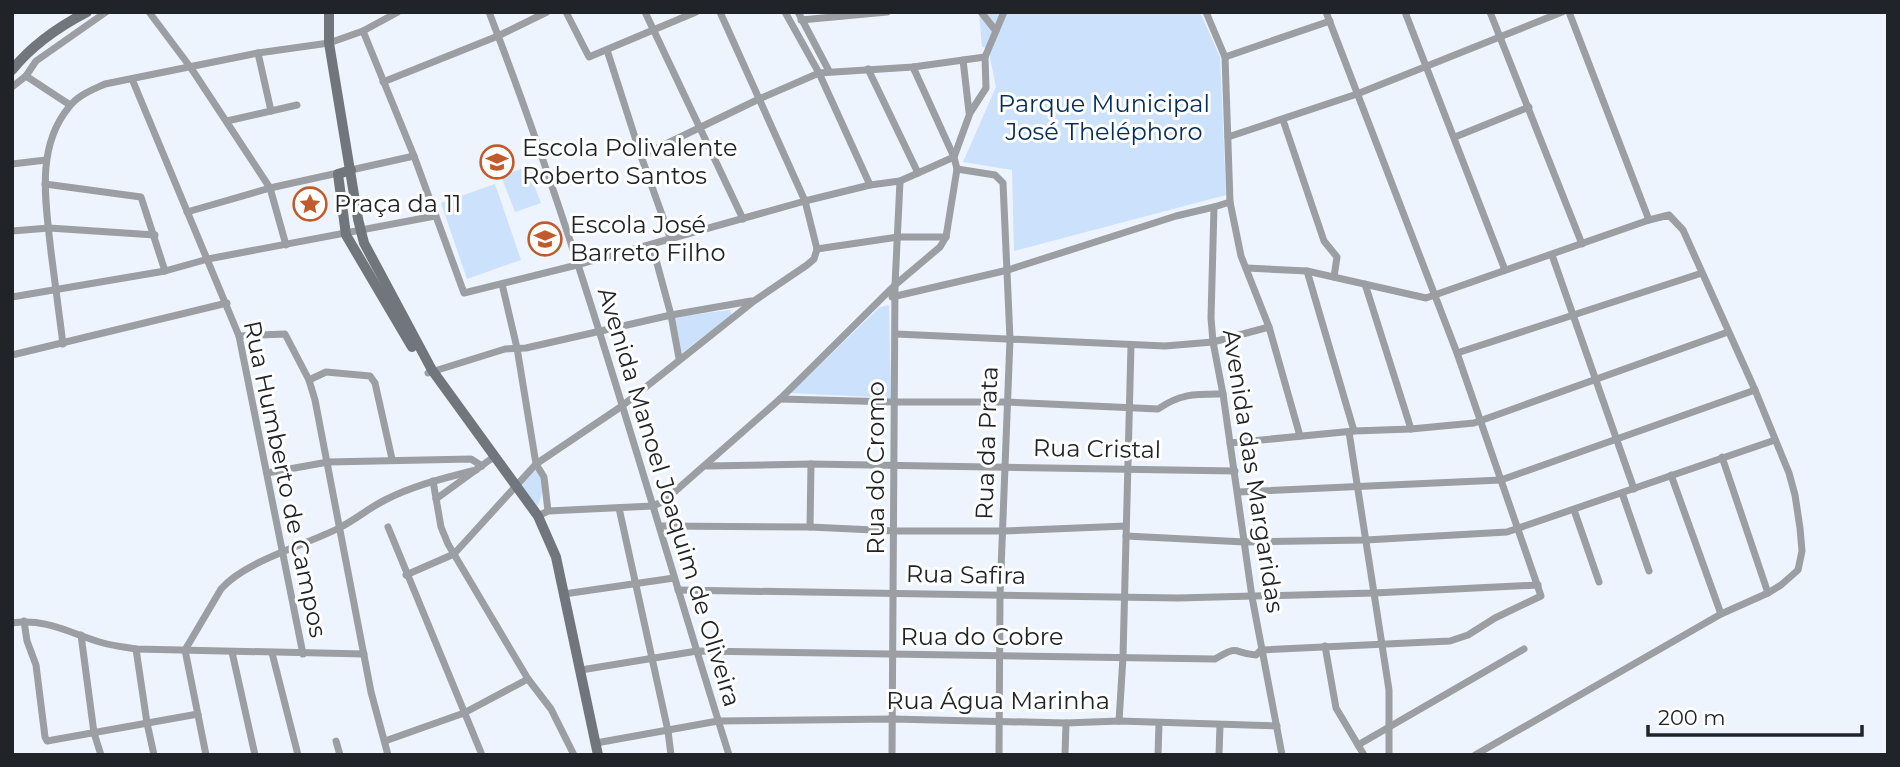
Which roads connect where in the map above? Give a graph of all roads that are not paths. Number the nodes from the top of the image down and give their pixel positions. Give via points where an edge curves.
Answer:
1 (88, 12) edge
2 (106, 12) edge
3 (149, 12) edge
4 (329, 12) edge
5 (398, 12) edge
6 (406, 12) edge
7 (489, 12) edge
8 (547, 12) edge
9 (566, 12) edge
10 (645, 12) edge
11 (696, 12) edge
12 (720, 12) edge
13 (785, 12) edge
14 (887, 12) edge
15 (981, 12) edge
16 (1004, 12) edge
17 (1206, 12) edge
18 (1326, 12) edge
19 (1405, 12) edge
20 (1490, 12) edge
21 (1562, 12) edge
22 (1569, 12) edge
23 (799, 16) edge
24 (390, 18) junction
25 (1330, 21) junction
26 (653, 30) junction
27 (363, 31) junction
28 (996, 31) junction
29 (498, 36) junction
30 (1500, 38) junction
31 (329, 43) junction
32 (607, 50) junction
33 (258, 53) junction
34 (985, 57) junction
35 (1225, 57) junction
36 (963, 60) junction
37 (913, 67) junction
38 (191, 68) junction
39 (1427, 68) junction
40 (868, 69) junction
41 (12, 70) edge
42 (829, 71) junction
43 (819, 73) junction
44 (26, 76) junction
45 (132, 79) junction
46 (383, 82) junction
47 (12, 87) edge
48 (1357, 94) junction
49 (759, 99) junction
50 (297, 105) dead end
51 (69, 106) junction
52 (1529, 107) junction
53 (271, 111) junction
54 (970, 113) junction
55 (1283, 120) junction
56 (227, 121) junction
57 (699, 129) junction
58 (1228, 137) junction
59 (1455, 137) junction
60 (414, 156) junction
61 (641, 156) junction
62 (954, 157) junction
63 (46, 160) junction
64 (12, 164) edge
65 (957, 169) junction
66 (351, 172) junction
67 (918, 173) junction
68 (338, 175) junction
69 (900, 181) junction
70 (44, 184) junction
71 (870, 185) junction
72 (270, 188) junction
73 (805, 201) junction
74 (1230, 202) junction
75 (1214, 207) junction
76 (187, 212) junction
77 (435, 216) junction
78 (358, 219) junction
79 (743, 219) junction
80 (345, 220) junction
81 (1649, 220) junction
82 (48, 228) junction
83 (12, 230) edge
84 (360, 231) junction
85 (346, 234) junction
86 (155, 235) junction
87 (898, 237) junction
88 (946, 237) junction
89 (671, 240) junction
90 (1582, 244) junction
91 (286, 245) junction
92 (652, 245) junction
93 (817, 249) junction
94 (1552, 255) junction
95 (208, 259) junction
96 (577, 265) junction
97 (1247, 268) junction
98 (1008, 270) junction
99 (1505, 270) junction
100 (166, 271) junction
101 (1307, 271) junction
102 (1702, 273) junction
103 (1334, 277) junction
104 (502, 284) junction
105 (1365, 284) junction
106 (895, 285) junction
107 (56, 290) junction
108 (896, 295) junction
109 (12, 296) edge
110 (1434, 296) junction
111 (754, 301) junction
112 (881, 301) junction
113 (227, 303) junction
114 (671, 315) junction
115 (1573, 315) junction
116 (1269, 327) junction
117 (598, 332) junction
118 (1728, 332) junction
119 (896, 334) junction
120 (239, 336) junction
121 (1010, 339) junction
122 (1213, 342) junction
123 (64, 344) junction
124 (1131, 345) junction
125 (517, 348) junction
126 (1457, 353) junction
127 (12, 355) edge
128 (679, 358) junction
129 (430, 371) junction
130 (1595, 379) junction
131 (309, 380) junction
132 (1755, 390) junction
133 (1223, 394) junction
134 (780, 399) junction
135 (895, 402) junction
136 (1006, 402) junction
137 (622, 406) junction
138 (1131, 407) junction
139 (1481, 419) junction
140 (1411, 429) junction
141 (1352, 431) junction
142 (1300, 436) junction
143 (1616, 440) junction
144 (1775, 440) junction
145 (1230, 443) junction
146 (1722, 457) junction
147 (392, 459) junction
148 (494, 459) junction
149 (328, 462) junction
150 (536, 464) junction
151 (811, 464) junction
152 (706, 466) junction
153 (894, 466) junction
154 (1004, 467) junction
155 (479, 468) junction
156 (1128, 468) junction
157 (1235, 471) junction
158 (267, 473) junction
159 (1671, 475) junction
160 (1501, 480) junction
161 (433, 481) junction
162 (514, 485) junction
163 (1357, 486) junction
164 (1634, 488) junction
165 (1238, 492) junction
166 (1622, 492) junction
167 (436, 499) junction
168 (653, 506) junction
169 (619, 508) junction
170 (1574, 510) junction
171 (548, 511) junction
172 (538, 516) junction
173 (660, 526) junction
174 (1126, 526) junction
175 (340, 527) junction
176 (388, 527) dead end
177 (810, 527) junction
178 (1518, 529) junction
179 (895, 531) junction
180 (1003, 531) junction
181 (1126, 536) junction
182 (1366, 540) junction
183 (1245, 542) junction
184 (283, 551) junction
185 (454, 554) junction
186 (1649, 570) dead end
187 (406, 575) junction
188 (674, 578) junction
189 (1599, 582) dead end
190 (637, 583) junction
191 (1538, 584) junction
192 (678, 590) junction
193 (894, 593) junction
194 (1374, 593) junction
195 (1768, 593) junction
196 (565, 594) junction
197 (1000, 595) junction
198 (1125, 595) junction
199 (1252, 597) junction
200 (1721, 614) junction
201 (24, 621) junction
202 (12, 623) edge
203 (81, 635) junction
204 (1384, 645) junction
205 (1325, 646) junction
206 (136, 649) junction
207 (1524, 649) dead end
208 (185, 650) junction
209 (1261, 650) junction
210 (697, 651) junction
211 (232, 652) junction
212 (272, 653) junction
213 (303, 654) junction
214 (364, 654) junction
215 (892, 656) junction
216 (1000, 657) junction
217 (1123, 657) junction
218 (651, 658) junction
219 (582, 670) junction
220 (528, 679) junction
221 (464, 713) junction
222 (198, 714) junction
223 (892, 719) junction
224 (1119, 720) junction
225 (718, 721) junction
226 (999, 721) junction
227 (147, 723) junction
228 (1066, 723) junction
229 (1159, 723) junction
230 (1220, 725) junction
231 (1276, 726) junction
232 (1388, 727) junction
233 (668, 731) junction
234 (94, 733) junction
235 (336, 741) dead end
236 (385, 741) junction
237 (596, 743) junction
238 (1358, 745) junction
239 (101, 755) edge
240 (154, 755) edge
241 (206, 755) edge
242 (255, 755) edge
243 (298, 755) edge
244 (340, 755) edge
245 (388, 755) edge
246 (482, 755) edge
247 (573, 755) edge
248 (598, 755) edge
249 (671, 755) edge
250 (729, 755) edge
251 (892, 755) edge
252 (999, 755) edge
253 (1065, 755) edge
254 (1158, 755) edge
255 (1219, 755) edge
256 (1282, 755) edge
257 (1364, 755) edge
258 (1389, 755) edge
259 (1475, 755) edge

1 - 41 main road via 44,38
2 - 44 street via 36,61
3 - 38 street
4 - 31 main road
5 - 24 street
6 - 24 street
7 - 29 street, Avenida Manoel Joaquim de Oliveira
8 - 29 street
9 - 32 street via 589,57
10 - 26 street
11 - 26 street
12 - 49 street
13 - 43 street
14 - 23 street
15 - 28 street
16 - 28 street
17 - 35 street
18 - 25 street
19 - 39 street
20 - 30 street
21 - 30 street
22 - 81 street
23 - 42 street
24 - 27 street
25 - 35 street
25 - 48 street
26 - 32 street
26 - 57 street
27 - 31 street
27 - 46 street
28 - 34 street
29 - 46 street
29 - 96 street, Avenida Manoel Joaquim de Oliveira
30 - 39 street
30 - 52 street
31 - 33 street
31 - 66 main road
32 - 61 street
33 - 38 street
33 - 53 street
34 - 36 street
34 - 54 street via 986,88
35 - 58 street
36 - 37 street
36 - 54 street
37 - 40 street
37 - 62 street
38 - 45 street
38 - 56 street
39 - 48 street
39 - 59 street
40 - 42 street
40 - 67 street
42 - 43 street
43 - 49 street
43 - 71 street
44 - 47 street
44 - 51 street
45 - 51 street via 105,84
45 - 76 street, Rua Humberto de Campos
46 - 60 street
48 - 55 street
48 - 110 street
49 - 57 street
49 - 73 street
50 - 53 street
51 - 63 street via 56,127
52 - 59 street
52 - 90 street
53 - 56 street
54 - 62 street
55 - 58 street
55 - 103 street via 1324,241 1337,257
56 - 72 street
57 - 61 street
57 - 79 street
58 - 74 street
59 - 99 street
60 - 66 street
60 - 77 street
61 - 89 street
62 - 65 street
62 - 67 street
63 - 64 street
63 - 70 street
65 - 88 street
65 - 98 street, Rua da Prata via 995,175 1003,184
66 - 68 main road
66 - 78 main road
67 - 69 street
68 - 72 street
68 - 80 main road
69 - 71 street
69 - 87 street, Rua do Cromo
70 - 82 street
70 - 86 street via 141,197
71 - 73 street
72 - 76 street
72 - 91 street
73 - 79 street
73 - 93 street
74 - 75 street
74 - 97 street
75 - 98 street
75 - 122 street, Avenida das Margaridas
76 - 95 street, Rua Humberto de Campos
77 - 84 street
77 - 104 street via 464,293
78 - 80 main road
78 - 84 main road
79 - 89 street
80 - 85 main road
81 - 90 street
81 - 102 street via 1669,215 1677,221
82 - 83 street
82 - 86 street
82 - 107 street
84 - 85 street
84 - 129 main road
85 - 91 street
85 - 129 main road
86 - 100 street
87 - 88 street
87 - 93 street
87 - 106 street, Rua do Cromo
88 - 106 street
89 - 92 street
90 - 94 street
91 - 95 street
92 - 96 street
92 - 114 street
93 - 111 street via 807,265
94 - 99 street
94 - 115 street
95 - 100 street
95 - 113 street, Rua Humberto de Campos
96 - 104 street
96 - 117 street, Avenida Manoel Joaquim de Oliveira
97 - 101 street
97 - 116 street
98 - 108 street
98 - 121 street, Rua da Prata
99 - 110 street
100 - 107 street
101 - 103 street
101 - 141 street
102 - 115 street
102 - 118 street
103 - 105 street
104 - 125 street
105 - 110 street
105 - 140 street
106 - 108 street, Rua do Cromo
106 - 112 street
107 - 109 street
107 - 123 street
108 - 112 street
108 - 119 street, Rua do Cromo
110 - 126 street
111 - 114 street
111 - 128 street
112 - 134 street
113 - 120 street, Rua Humberto de Campos
113 - 123 street
114 - 117 street
114 - 128 street
115 - 126 street
115 - 130 street
116 - 122 street
116 - 142 street
117 - 125 street
117 - 137 street, Avenida Manoel Joaquim de Oliveira
118 - 130 street
118 - 132 street
119 - 121 street
119 - 135 street, Rua do Cromo
120 - 131 street via 285,334
120 - 158 street, Rua Humberto de Campos
121 - 124 street
121 - 136 street, Rua da Prata
122 - 124 street
122 - 133 street, Avenida das Margaridas
123 - 127 street
124 - 138 street
125 - 129 street
125 - 150 street
126 - 139 street
128 - 137 street
129 - 148 main road
130 - 139 street
130 - 143 street
131 - 147 street via 326,372 364,374 373,379
131 - 149 street
132 - 143 street
132 - 144 street
133 - 138 street via 1188,394 1158,409
133 - 145 street, Avenida das Margaridas
134 - 135 street
134 - 152 street
135 - 136 street
135 - 153 street, Rua do Cromo
136 - 138 street
136 - 154 street, Rua da Prata
137 - 150 street
137 - 168 street, Avenida Manoel Joaquim de Oliveira
138 - 156 street
139 - 140 street
139 - 160 street
140 - 141 street
141 - 142 street
141 - 163 street
142 - 145 street
143 - 160 street
143 - 164 street
144 - 146 street
144 - 195 street via 1795,495 1802,551 1798,570
145 - 157 street, Avenida das Margaridas
146 - 159 street
146 - 195 street
147 - 149 street
147 - 155 street via 469,459
148 - 155 street
148 - 162 main road
149 - 158 street
149 - 175 street
150 - 162 street
150 - 171 street via 544,477
151 - 152 street, Rua Cristal
151 - 153 street, Rua Cristal
151 - 177 street
152 - 168 street
153 - 154 street, Rua Cristal
153 - 179 street, Rua do Cromo
154 - 156 street, Rua Cristal
154 - 180 street, Rua da Prata
155 - 161 street
155 - 167 street
156 - 157 street, Rua Cristal
156 - 174 street
157 - 165 street, Avenida das Margaridas
158 - 184 street, Rua Humberto de Campos
159 - 164 street
159 - 200 street
160 - 163 street
160 - 178 street
161 - 167 street
161 - 175 street via 386,500
162 - 172 main road
162 - 185 street
163 - 165 street
163 - 182 street
164 - 166 street
165 - 183 street, Avenida das Margaridas
166 - 170 street
166 - 186 street
167 - 185 street
168 - 169 street
168 - 173 street, Avenida Manoel Joaquim de Oliveira
169 - 171 street
169 - 190 street
170 - 178 street
170 - 189 street
171 - 172 street
172 - 196 main road via 556,557
173 - 177 street
173 - 188 street, Avenida Manoel Joaquim de Oliveira
174 - 180 street
174 - 181 street
175 - 184 street
175 - 214 street
176 - 187 street
177 - 179 street
178 - 182 street
178 - 191 street
179 - 180 street
179 - 193 street, Rua do Cromo
180 - 197 street, Rua da Prata
181 - 183 street
181 - 198 street
182 - 183 street
182 - 194 street
183 - 199 street, Avenida das Margaridas
184 - 208 street via 228,580
184 - 213 street, Rua Humberto de Campos
185 - 187 street
185 - 220 street
187 - 221 street
188 - 190 street
188 - 192 street, Avenida Manoel Joaquim de Oliveira
190 - 196 street
190 - 218 street
191 - 194 street, Rua Safira
191 - 204 street via 1541,596 1460,639
192 - 193 street, Rua Safira
192 - 210 street, Avenida Manoel Joaquim de Oliveira
193 - 197 street, Rua Safira
193 - 215 street, Rua do Cromo
194 - 199 street, Rua Safira
194 - 204 street
195 - 200 street
196 - 219 main road
197 - 198 street, Rua Safira
197 - 216 street, Rua da Prata
198 - 199 street, Rua Safira
198 - 217 street
199 - 209 street, Avenida das Margaridas
200 - 259 street
201 - 202 street
201 - 203 street
201 - 234 street via 36,664 46,740
203 - 206 street
203 - 234 street
204 - 205 street
204 - 232 street
205 - 209 street
205 - 238 street via 1336,709
206 - 208 street
206 - 227 street
207 - 232 street
208 - 211 street
208 - 222 street
209 - 217 street, Rua do Cobre via 1248,655 1237,649 1215,659
209 - 231 street, Avenida das Margaridas
210 - 215 street, Rua do Cobre
210 - 218 street, Rua do Cobre
210 - 225 street, Avenida Manoel Joaquim de Oliveira
211 - 212 street
211 - 242 street
212 - 213 street
212 - 243 street
213 - 214 street
214 - 236 street
215 - 216 street, Rua do Cobre
215 - 223 street, Rua do Cromo
216 - 217 street, Rua do Cobre
216 - 226 street, Rua da Prata
217 - 224 street
218 - 219 street, Rua do Cobre
218 - 233 street
219 - 237 main road
220 - 221 street
220 - 247 street via 551,709
221 - 236 street
221 - 246 street
222 - 227 street
222 - 241 street
223 - 225 street, Rua Água Marinha
223 - 226 street, Rua Água Marinha
223 - 251 street, Rua do Cromo
224 - 228 street, Rua Água Marinha
224 - 229 street, Rua Água Marinha
225 - 233 street, Rua Água Marinha
225 - 250 street, Avenida Manoel Joaquim de Oliveira
226 - 228 street, Rua Água Marinha
226 - 252 street, Rua da Prata
227 - 234 street
227 - 240 street
228 - 253 street
229 - 230 street, Rua Água Marinha
229 - 254 street
230 - 231 street, Rua Água Marinha
230 - 255 street
231 - 256 street, Avenida das Margaridas
232 - 238 street
232 - 258 street
233 - 237 street, Rua Água Marinha
233 - 249 street
234 - 239 street
235 - 244 street
236 - 245 street
237 - 248 main road
238 - 257 street

